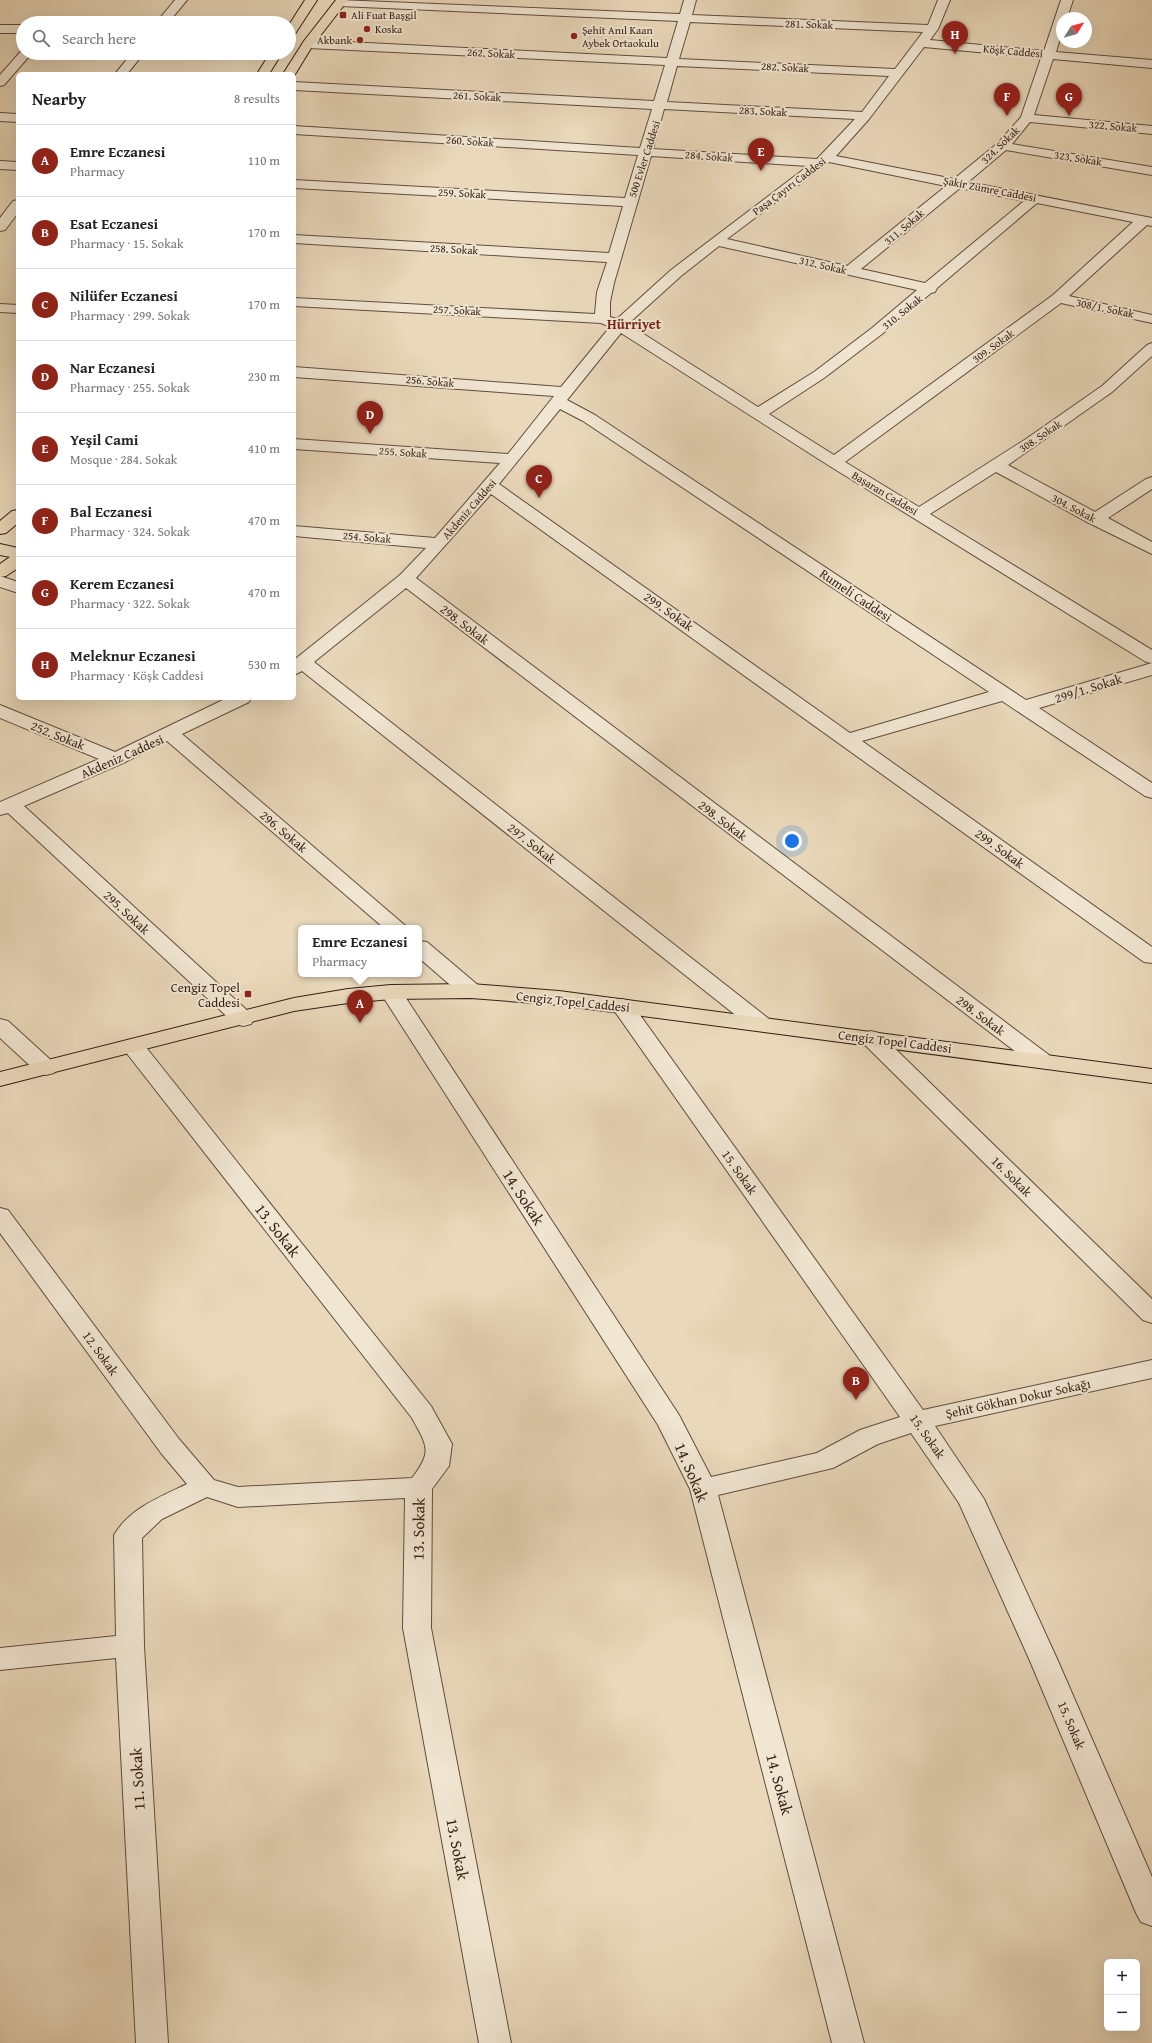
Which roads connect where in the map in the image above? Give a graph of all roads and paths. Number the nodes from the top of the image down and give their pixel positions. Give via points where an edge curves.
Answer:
1 (181, 0) edge
2 (311, 0) edge
3 (690, 0) edge
4 (944, 0) edge
5 (1067, 0) edge
6 (341, 2) edge
7 (168, 16) edge
8 (685, 18) junction
9 (296, 23) edge
10 (0, 28) edge
11 (16, 29) edge
12 (932, 29) junction
13 (922, 43) junction
14 (308, 44) junction
15 (1048, 54) junction
16 (20, 60) edge
17 (132, 60) edge
18 (272, 60) edge
19 (673, 62) junction
20 (1152, 64) edge
21 (123, 72) edge
22 (264, 72) edge
23 (290, 72) edge
24 (898, 73) junction
25 (0, 82) edge
26 (296, 86) edge
27 (661, 106) junction
28 (865, 116) junction
29 (0, 117) edge
30 (16, 118) edge
31 (1027, 118) junction
32 (296, 130) edge
33 (1152, 130) edge
34 (1003, 146) junction
35 (646, 152) junction
36 (824, 161) junction
37 (0, 165) edge
38 (16, 166) edge
39 (1152, 170) edge
40 (958, 182) junction
41 (296, 184) edge
42 (1035, 198) junction
43 (630, 202) junction
44 (10, 208) edge
45 (1148, 221) edge
46 (0, 227) edge
47 (296, 239) edge
48 (716, 241) junction
49 (615, 258) junction
50 (850, 271) junction
51 (930, 289) junction
52 (1058, 298) junction
53 (296, 302) edge
54 (0, 308) edge
55 (16, 309) edge
56 (1152, 318) edge
57 (603, 319) junction
58 (619, 325) junction
59 (1152, 348) edge
60 (296, 372) edge
61 (562, 397) junction
62 (759, 413) junction
63 (296, 444) edge
64 (512, 459) junction
65 (834, 462) junction
66 (996, 465) junction
67 (1152, 482) edge
68 (490, 485) junction
69 (919, 514) junction
70 (16, 517) edge
71 (1095, 519) junction
72 (0, 529) edge
73 (296, 531) edge
74 (439, 544) junction
75 (0, 549) edge
76 (1152, 550) edge
77 (16, 553) edge
78 (16, 561) edge
79 (0, 572) edge
80 (406, 578) junction
81 (0, 581) edge
82 (16, 587) edge
83 (1152, 658) edge
84 (299, 666) edge
85 (1152, 669) edge
86 (1004, 694) junction
87 (238, 700) edge
88 (1024, 708) junction
89 (0, 711) edge
90 (170, 734) junction
91 (848, 739) junction
92 (116, 759) junction
93 (1152, 792) edge
94 (5, 807) edge
95 (393, 925) edge
96 (422, 950) edge
97 (1152, 957) edge
98 (471, 991) junction
99 (391, 992) junction
100 (622, 1006) junction
101 (243, 1019) junction
102 (761, 1024) junction
103 (0, 1026) edge
104 (871, 1038) junction
105 (133, 1046) junction
106 (1041, 1060) junction
107 (46, 1068) junction
108 (1150, 1077) edge
109 (0, 1079) edge
110 (0, 1216) edge
111 (1152, 1314) edge
112 (1152, 1369) edge
113 (917, 1421) junction
114 (205, 1487) junction
115 (419, 1487) junction
116 (703, 1489) junction
117 (130, 1646) junction
118 (0, 1659) edge
119 (1152, 1913) edge
120 (152, 2043) edge
121 (495, 2043) edge
122 (848, 2043) edge

1 - 7 street
2 - 9 main road
3 - 8 street, 500 Evler Caddesi
4 - 12 street, Paşa Çayırı Caddesi
5 - 15 street, 324. Sokak
6 - 8 street, 281. Sokak
6 - 14 main road
8 - 12 street, 281. Sokak
8 - 19 street, 500 Evler Caddesi
10 - 11 street
12 - 13 street, Paşa Çayırı Caddesi
13 - 15 street, Köşk Caddesi
13 - 24 street, Paşa Çayırı Caddesi
14 - 19 street, 262. Sokak
14 - 23 main road
15 - 20 street, Köşk Caddesi
15 - 31 street, 324. Sokak
16 - 25 street
17 - 21 street
18 - 22 main road
19 - 24 street, 282. Sokak
19 - 27 street, 500 Evler Caddesi
24 - 28 street, Paşa Çayırı Caddesi
26 - 27 street, 261. Sokak
27 - 28 street, 283. Sokak
27 - 35 street, 500 Evler Caddesi
28 - 36 street, Paşa Çayırı Caddesi
29 - 30 street
31 - 33 street, 322. Sokak
31 - 34 street, 324. Sokak
32 - 35 street, 260. Sokak
34 - 39 street, 323. Sokak
34 - 40 street, 324. Sokak
35 - 36 street, 284. Sokak
35 - 43 street, 500 Evler Caddesi
36 - 40 street, Şakir Zümre Caddesi
36 - 48 street, Paşa Çayırı Caddesi
37 - 38 street
40 - 42 street, Şakir Zümre Caddesi
40 - 50 street, 311. Sokak
41 - 43 street, 259. Sokak
42 - 45 street, Şakir Zümre Caddesi
42 - 51 street, 310. Sokak
43 - 49 street, 500 Evler Caddesi
44 - 46 street
45 - 52 street, 309. Sokak
47 - 49 street, 258. Sokak
48 - 50 street, 312. Sokak
48 - 58 street, Paşa Çayırı Caddesi
49 - 57 street, 500 Evler Caddesi via 605,294
50 - 51 street, 312. Sokak
51 - 62 street, 310. Sokak via 819,375
52 - 56 street, 308/1. Sokak
52 - 65 street, 309. Sokak
53 - 57 street, 257. Sokak
54 - 55 street
57 - 58 street, 257. Sokak
58 - 61 street, Akdeniz Caddesi
58 - 62 street, Başaran Caddesi
59 - 66 street, 308. Sokak via 1107,390
60 - 61 street, 256. Sokak
61 - 64 street, Akdeniz Caddesi
61 - 86 street, Rumeli Caddesi via 588,418
62 - 65 street, Başaran Caddesi
63 - 64 street, 255. Sokak
64 - 68 street, Akdeniz Caddesi
65 - 69 street, Başaran Caddesi
66 - 69 street, 308. Sokak
66 - 71 street, 304. Sokak
67 - 71 street
68 - 74 street, Akdeniz Caddesi
68 - 91 street, 299. Sokak
69 - 83 street, Başaran Caddesi
70 - 72 main road
71 - 76 street, 304. Sokak
73 - 74 street, 254. Sokak
74 - 80 street, Akdeniz Caddesi
75 - 77 main road
78 - 79 main road
80 - 84 street, Akdeniz Caddesi
80 - 106 street, 298. Sokak
81 - 82 street
84 - 102 street, 297. Sokak
85 - 88 street, 299/1. Sokak
86 - 88 street, Rumeli Caddesi
86 - 91 street
87 - 90 street, Akdeniz Caddesi
88 - 93 street, Rumeli Caddesi
89 - 92 street, 252. Sokak
90 - 92 street, Akdeniz Caddesi
90 - 95 street, 296. Sokak
91 - 97 street, 299. Sokak
92 - 94 street, Akdeniz Caddesi
94 - 101 street, 295. Sokak
96 - 98 street
98 - 99 main road, Cengiz Topel Caddesi
98 - 100 main road, Cengiz Topel Caddesi
99 - 101 main road, Cengiz Topel Caddesi via 294,1005
99 - 116 street, 14. Sokak via 670,1422
100 - 102 main road, Cengiz Topel Caddesi
100 - 113 street, 15. Sokak
101 - 105 main road, Cengiz Topel Caddesi
102 - 104 main road, Cengiz Topel Caddesi
103 - 107 street
104 - 106 main road, Cengiz Topel Caddesi
104 - 111 street, 16. Sokak
105 - 107 main road, Cengiz Topel Caddesi
105 - 115 street, 13. Sokak via 422,1413 439,1444 436,1466
106 - 108 main road, Cengiz Topel Caddesi
107 - 109 main road, Cengiz Topel Caddesi
110 - 114 street, 12. Sokak via 170,1446
112 - 113 street, Şehit Gökhan Dokur Sokağı
113 - 116 street, Şehit Gökhan Dokur Sokağı via 869,1437 824,1461
113 - 119 street, 15. Sokak via 971,1499
114 - 115 street via 238,1496
114 - 117 street via 152,1512 128,1535
115 - 121 street, 13. Sokak via 417,1628
116 - 122 street, 14. Sokak
117 - 118 street
117 - 120 street, 11. Sokak

